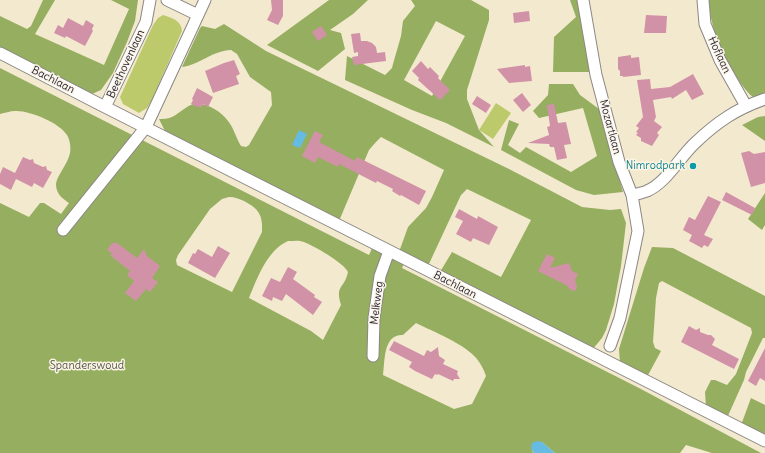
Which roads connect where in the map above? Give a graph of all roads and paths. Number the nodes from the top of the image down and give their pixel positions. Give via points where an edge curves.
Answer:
1 (150, 0) edge
2 (167, 0) edge
3 (205, 0) edge
4 (583, 0) edge
5 (703, 0) edge
6 (198, 15) junction
7 (0, 53) edge
8 (765, 99) edge
9 (746, 106) junction
10 (105, 107) junction
11 (146, 127) junction
12 (632, 195) junction
13 (62, 230) dead end
14 (389, 251) junction
15 (610, 346) dead end
16 (373, 356) dead end
17 (765, 441) edge

1 - 10 street, Beethovenlaan via 146,22
2 - 6 street
3 - 6 street
4 - 12 street, Mozartlaan via 596,75 619,162
5 - 9 street, Hoflaan via 705,24 720,60
6 - 11 street
7 - 10 street, Bachlaan
8 - 9 street
9 - 12 street via 718,122 694,144 657,186
10 - 11 street, Beethovenlaan
11 - 13 street
11 - 14 street, Bachlaan
12 - 15 street, Mozartlaan via 638,231 620,318
14 - 16 street, Melkweg via 380,276 374,318
14 - 17 street, Bachlaan

